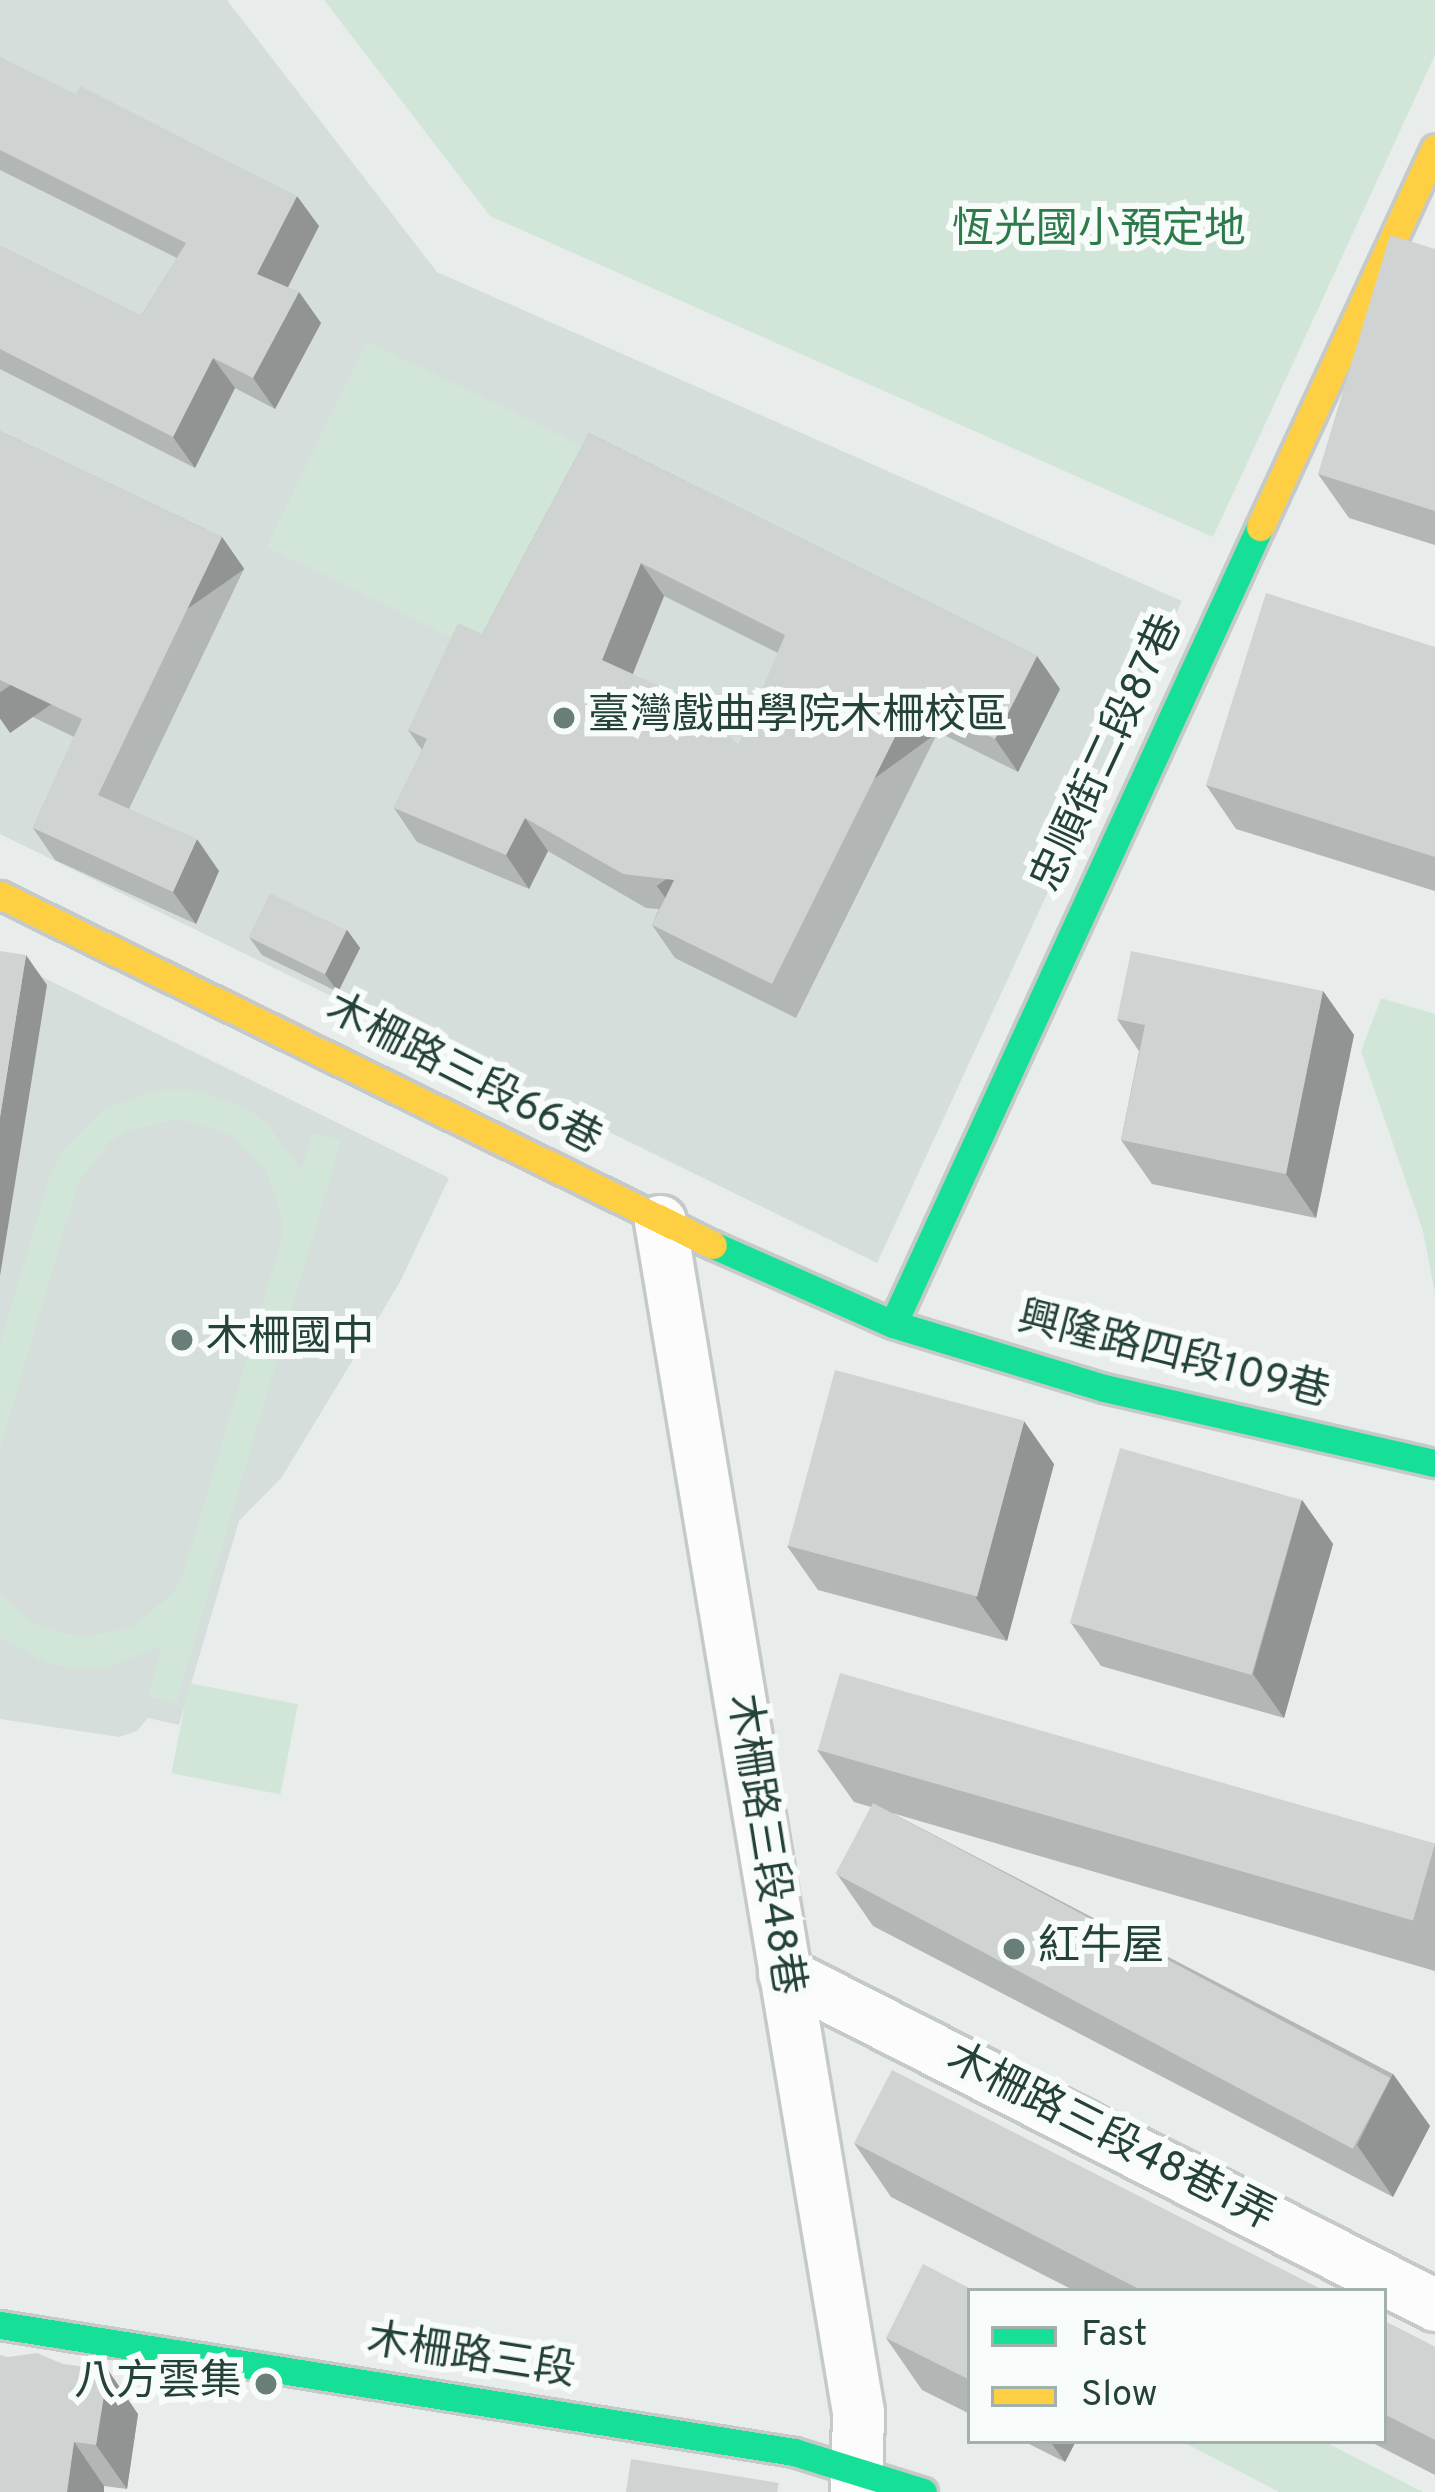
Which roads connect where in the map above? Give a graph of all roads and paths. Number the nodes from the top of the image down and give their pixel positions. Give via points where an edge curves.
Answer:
1 (1435, 148) edge
2 (1419, 224) edge
3 (0, 895) edge
4 (660, 1221) junction
5 (893, 1324) junction
6 (1435, 1463) edge
7 (784, 1972) junction
8 (1435, 2305) edge
9 (0, 2325) edge
10 (858, 2481) edge
11 (923, 2492) edge

1 - 2 street, 忠順街二段87巷
2 - 5 street, 忠順街二段87巷
3 - 4 street, 木柵路三段66巷
4 - 5 street, 木柵路三段66巷
4 - 7 street, 木柵路三段48巷
5 - 6 street, 興隆路四段109巷 via 1104,1388
7 - 8 street, 木柵路三段48巷1弄
7 - 10 street, 木柵路三段48巷 via 858,2412
9 - 10 street, 木柵路三段 via 794,2452
10 - 11 street, 木柵路三段

